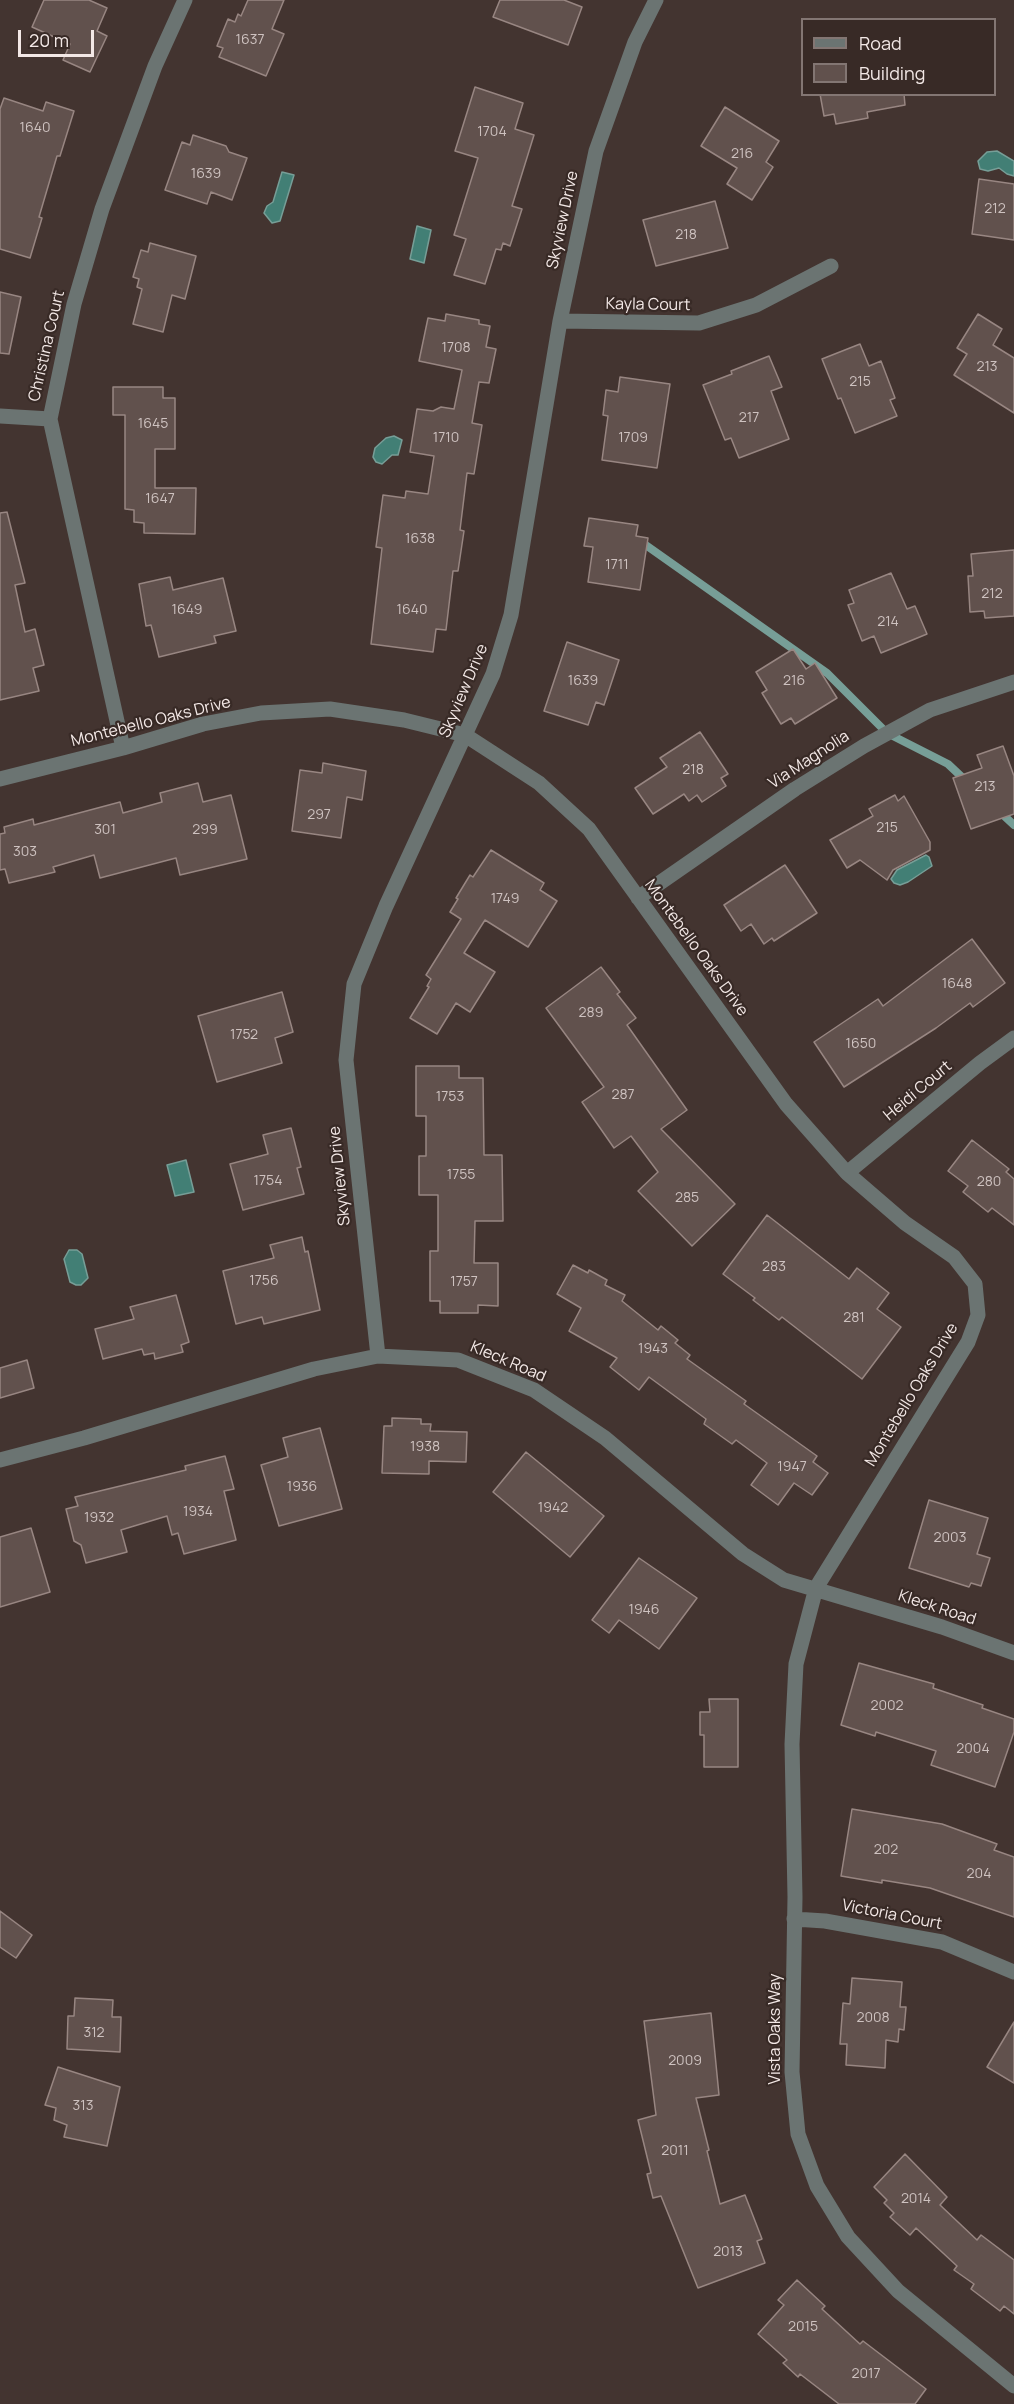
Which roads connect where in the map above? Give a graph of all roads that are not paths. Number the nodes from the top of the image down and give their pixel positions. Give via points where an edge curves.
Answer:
1 (185, 0) edge
2 (656, 0) edge
3 (831, 266) dead end
4 (560, 321) junction
5 (0, 416) edge
6 (50, 419) junction
7 (1014, 682) edge
8 (465, 735) junction
9 (123, 748) junction
10 (0, 779) edge
11 (638, 898) junction
12 (1014, 1038) edge
13 (847, 1173) junction
14 (378, 1356) junction
15 (0, 1460) edge
16 (816, 1588) junction
17 (1014, 1653) edge
18 (794, 1919) junction
19 (1014, 1972) edge
20 (1014, 2386) edge

1 - 6 street, Christina Court via 155,66 102,209 74,304
2 - 4 street, Skyview Drive via 635,42 596,151
3 - 4 street, Kayla Court via 756,305 699,324
4 - 8 street, Skyview Drive via 512,615 493,674
5 - 6 street
6 - 9 street, Christina Court
7 - 11 street, Via Magnolia via 930,710 864,746
8 - 9 street, Montebello Oaks Drive via 404,720 330,709 261,713 203,724
8 - 11 street, Montebello Oaks Drive via 539,783 589,829
8 - 14 street, Skyview Drive via 354,984 346,1060
9 - 10 street, Montebello Oaks Drive
11 - 13 street, Montebello Oaks Drive via 786,1104
12 - 13 street, Heidi Court
13 - 16 street, Montebello Oaks Drive via 905,1223 954,1257 975,1284 978,1315 968,1342
14 - 15 street, Kleck Road via 314,1369
14 - 16 street, Kleck Road via 458,1360 534,1390 605,1438 742,1554 784,1580
16 - 17 street, Kleck Road
16 - 18 street, Vista Oaks Way via 796,1664 792,1744
18 - 19 street, Victoria Court via 942,1942
18 - 20 street, Vista Oaks Way via 792,2072 798,2134 817,2186 848,2237 898,2291

